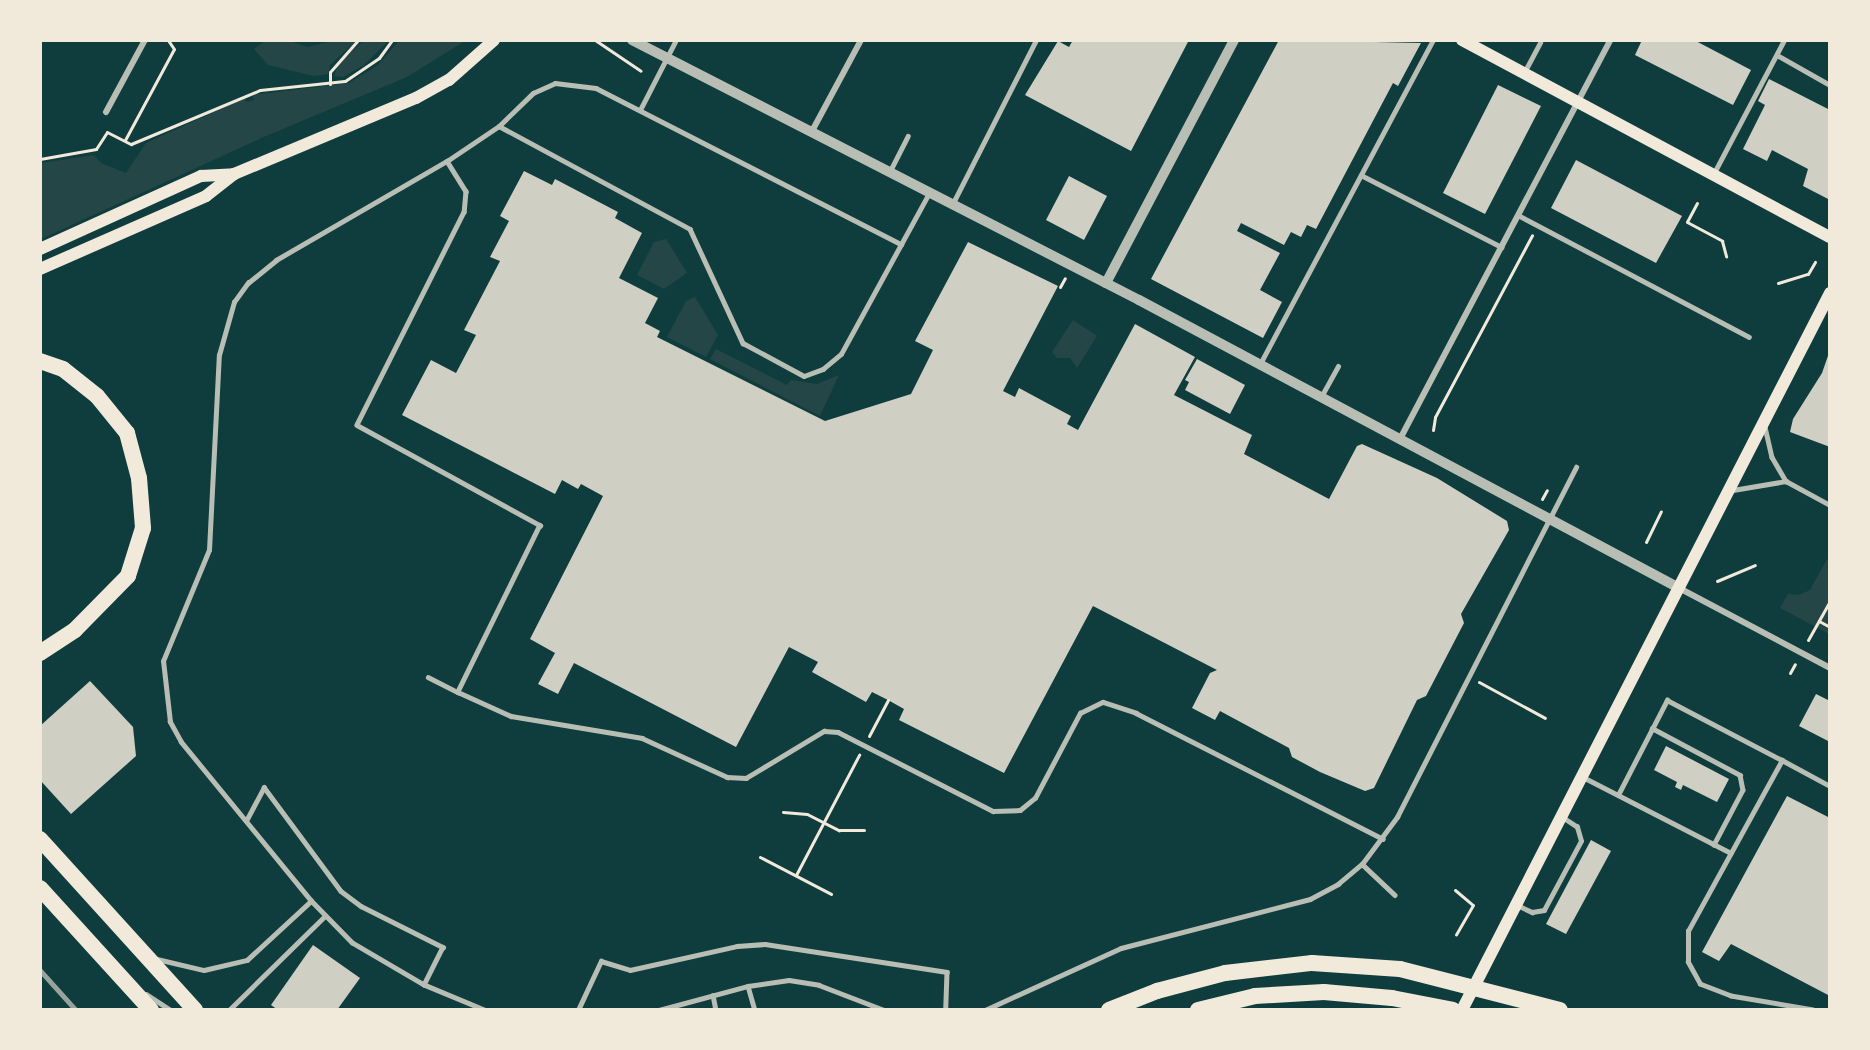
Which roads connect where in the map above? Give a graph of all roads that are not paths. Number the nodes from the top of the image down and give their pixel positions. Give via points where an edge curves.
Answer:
1 (145, 40) edge
2 (494, 40) edge
3 (632, 40) edge
4 (676, 40) edge
5 (861, 40) edge
6 (1036, 40) edge
7 (1234, 40) edge
8 (1433, 40) edge
9 (1462, 40) edge
10 (1610, 40) edge
11 (1784, 40) edge
12 (1540, 43) dead end
13 (1777, 55) junction
14 (667, 59) junction
15 (1523, 73) junction
16 (1830, 85) edge
17 (1578, 102) junction
18 (640, 110) junction
19 (106, 112) dead end
20 (499, 126) junction
21 (811, 134) junction
22 (908, 136) dead end
23 (447, 161) junction
24 (889, 173) junction
25 (234, 174) junction
26 (1714, 174) junction
27 (1361, 175) junction
28 (928, 193) junction
29 (952, 205) junction
30 (1518, 215) junction
31 (1830, 237) edge
32 (901, 244) junction
33 (1502, 247) junction
34 (40, 249) edge
35 (40, 269) edge
36 (1106, 283) junction
37 (1830, 293) edge
38 (1749, 337) dead end
39 (40, 361) edge
40 (1260, 364) junction
41 (1338, 366) dead end
42 (1321, 397) junction
43 (1764, 421) junction
44 (1400, 440) junction
45 (1576, 467) dead end
46 (1786, 481) junction
47 (1728, 491) junction
48 (1830, 505) edge
49 (1549, 519) junction
50 (1679, 588) junction
51 (40, 653) edge
52 (1830, 668) edge
53 (428, 677) dead end
54 (458, 692) junction
55 (1653, 729) junction
56 (1782, 760) junction
57 (1581, 776) junction
58 (1830, 786) edge
59 (1618, 795) junction
60 (1560, 817) junction
61 (246, 821) junction
62 (40, 839) edge
63 (1383, 839) junction
64 (1714, 845) junction
65 (1731, 853) junction
66 (1362, 864) junction
67 (40, 888) edge
68 (1395, 895) dead end
69 (311, 901) junction
70 (1515, 904) junction
71 (325, 916) junction
72 (140, 952) junction
73 (108, 965) junction
74 (424, 985) junction
75 (748, 986) junction
76 (1474, 986) junction
77 (713, 995) junction
78 (470, 1007) edge
79 (151, 1010) edge
80 (171, 1010) edge
81 (195, 1010) edge
82 (229, 1010) edge
83 (484, 1010) edge
84 (578, 1010) edge
85 (659, 1010) edge
86 (716, 1010) edge
87 (755, 1010) edge
88 (884, 1010) edge
89 (946, 1010) edge
90 (985, 1010) edge
91 (1109, 1010) edge
92 (1198, 1010) edge
93 (1453, 1010) edge
94 (1462, 1010) edge
95 (1560, 1010) edge
96 (1813, 1010) edge

1 - 19 street
2 - 25 main road via 449,80 416,98
3 - 14 street
4 - 14 lane
5 - 21 street
6 - 29 lane
7 - 36 street
8 - 27 lane
9 - 15 main road
10 - 17 street
11 - 13 lane
12 - 15 lane
13 - 16 lane
13 - 26 lane
14 - 18 lane
14 - 21 street
15 - 17 main road
17 - 26 main road
17 - 30 street
18 - 20 lane via 596,88 555,83 533,93
18 - 32 lane
20 - 23 lane
20 - 32 lane via 690,229 743,343 804,376 823,369 841,354
21 - 24 street
22 - 24 lane
23 - 54 lane via 466,191 464,212 357,425 540,525
23 - 61 lane via 269,266 248,283 234,302 221,339 209,550 169,641 164,661 165,690 170,722 181,742
24 - 28 street
25 - 34 main road via 201,176
25 - 35 main road via 206,196
26 - 31 main road
27 - 33 lane
27 - 40 lane
28 - 29 street
28 - 32 lane
29 - 36 street
30 - 33 street
30 - 38 lane
33 - 44 street
36 - 40 street
37 - 43 main road
39 - 51 highway via 63,369 97,396 127,433 139,478 143,528 128,576 75,630
40 - 42 street
41 - 42 lane
42 - 44 street
43 - 46 lane via 1772,457
43 - 47 main road
44 - 49 street
45 - 49 lane
46 - 47 lane
46 - 48 lane
47 - 50 main road
49 - 50 street
49 - 63 lane
50 - 52 street
50 - 57 main road
53 - 54 lane
54 - 63 lane via 511,716 642,738 727,777 746,778 824,731 838,732 993,811 1020,810 1035,798 1080,713 1103,702 1137,713
55 - 56 lane via 1667,700
55 - 59 lane
55 - 64 lane via 1740,775 1743,790
56 - 58 lane
56 - 65 lane
57 - 59 lane
57 - 60 main road
59 - 64 lane
60 - 70 main road
60 - 70 lane via 1577,827 1581,841 1544,910 1532,912
61 - 69 lane
61 - 74 lane via 264,787 341,891 361,906 443,947
62 - 72 highway
63 - 66 lane
64 - 65 lane
65 - 96 lane via 1688,931 1688,962 1700,984 1731,996
66 - 68 lane
66 - 90 lane via 1338,884 1310,899 1120,948
67 - 73 highway
69 - 71 lane
69 - 72 lane via 247,960 223,969 185,969
70 - 76 main road
71 - 74 lane via 352,943
71 - 82 lane
72 - 81 highway
73 - 79 highway
73 - 80 lane
74 - 78 lane
75 - 77 lane
75 - 87 lane
75 - 88 lane via 789,980 819,985
76 - 91 highway via 1400,969 1312,963 1225,973 1157,991
76 - 94 main road
76 - 95 highway
77 - 85 lane
77 - 86 lane
78 - 83 lane
84 - 89 lane via 601,961 630,970 737,946 765,944 947,972
92 - 93 highway via 1255,996 1324,992 1392,998

